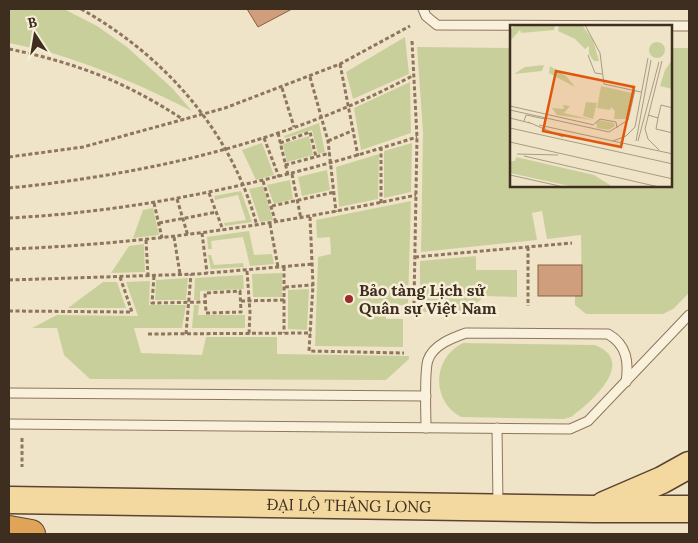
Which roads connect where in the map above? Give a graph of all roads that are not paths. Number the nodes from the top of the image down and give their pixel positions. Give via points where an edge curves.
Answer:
1 (423, 9) edge
2 (510, 25) edge
3 (673, 26) edge
4 (689, 26) edge
5 (689, 315) edge
6 (626, 382) junction
7 (9, 393) edge
8 (426, 396) junction
9 (9, 424) edge
10 (426, 428) junction
11 (497, 428) junction
12 (689, 465) edge
13 (9, 500) edge
14 (498, 508) junction
15 (595, 509) junction
16 (689, 509) edge
17 (9, 530) edge
18 (31, 534) edge

1 - 2 lane via 437,25
3 - 4 lane
5 - 6 lane
6 - 8 lane via 629,366 624,350 618,340 608,334 466,333 449,339 427,360
6 - 11 lane via 588,421 570,429
7 - 8 lane
8 - 10 lane
9 - 10 lane
10 - 11 lane
11 - 14 lane
12 - 15 main road
13 - 14 main road, ĐẠI LỘ THĂNG LONG
14 - 15 main road, ĐẠI LỘ THĂNG LONG
15 - 16 main road, ĐẠI LỘ THĂNG LONG
17 - 18 highway

